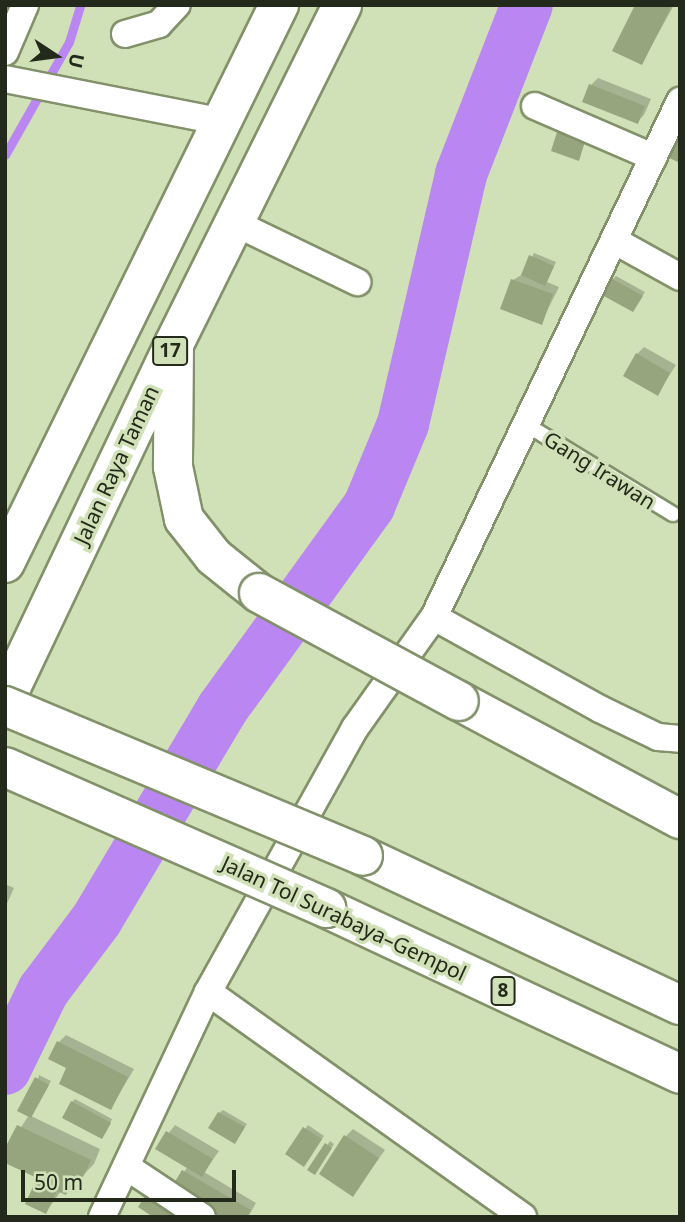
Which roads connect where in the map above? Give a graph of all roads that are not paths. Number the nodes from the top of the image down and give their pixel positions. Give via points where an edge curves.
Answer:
1 (24, 5) edge
2 (177, 5) edge
3 (279, 5) edge
4 (342, 5) edge
5 (125, 34) dead end
6 (5, 52) edge
7 (12, 80) edge
8 (680, 101) edge
9 (535, 106) dead end
10 (223, 122) junction
11 (653, 157) junction
12 (236, 223) junction
13 (615, 241) junction
14 (680, 277) edge
15 (357, 282) dead end
16 (174, 344) junction
17 (527, 425) junction
18 (673, 514) dead end
19 (14, 524) edge
20 (5, 563) edge
21 (434, 617) junction
22 (5, 700) edge
23 (5, 706) edge
24 (680, 739) edge
25 (5, 767) edge
26 (680, 819) edge
27 (495, 916) junction
28 (680, 979) edge
29 (208, 992) junction
30 (680, 1005) edge
31 (680, 1074) edge
32 (127, 1167) junction
33 (102, 1217) edge
34 (202, 1217) edge
35 (523, 1217) edge

1 - 6 street
2 - 5 street via 159,24
3 - 10 highway, 17
4 - 12 highway, Jalan Raya Taman / 17
7 - 10 street
8 - 11 street
9 - 11 street
10 - 19 highway, 17
11 - 13 street
12 - 15 street
12 - 16 highway, Jalan Raya Taman / 17
13 - 14 street
13 - 17 street
16 - 22 highway, Jalan Raya Taman / 17
16 - 26 highway, bridge via 173,467 184,519 214,557 259,593
17 - 18 lane, Gang Irawan
17 - 21 street
19 - 20 highway, 17
21 - 24 street via 600,709 658,737
21 - 29 street via 355,728
23 - 27 highway, bridge
25 - 31 highway, Jalan Tol Surabaya–Gempol / 8, bridge via 326,908
27 - 28 highway
27 - 30 highway
29 - 32 street
29 - 35 street
32 - 33 street
32 - 34 street

